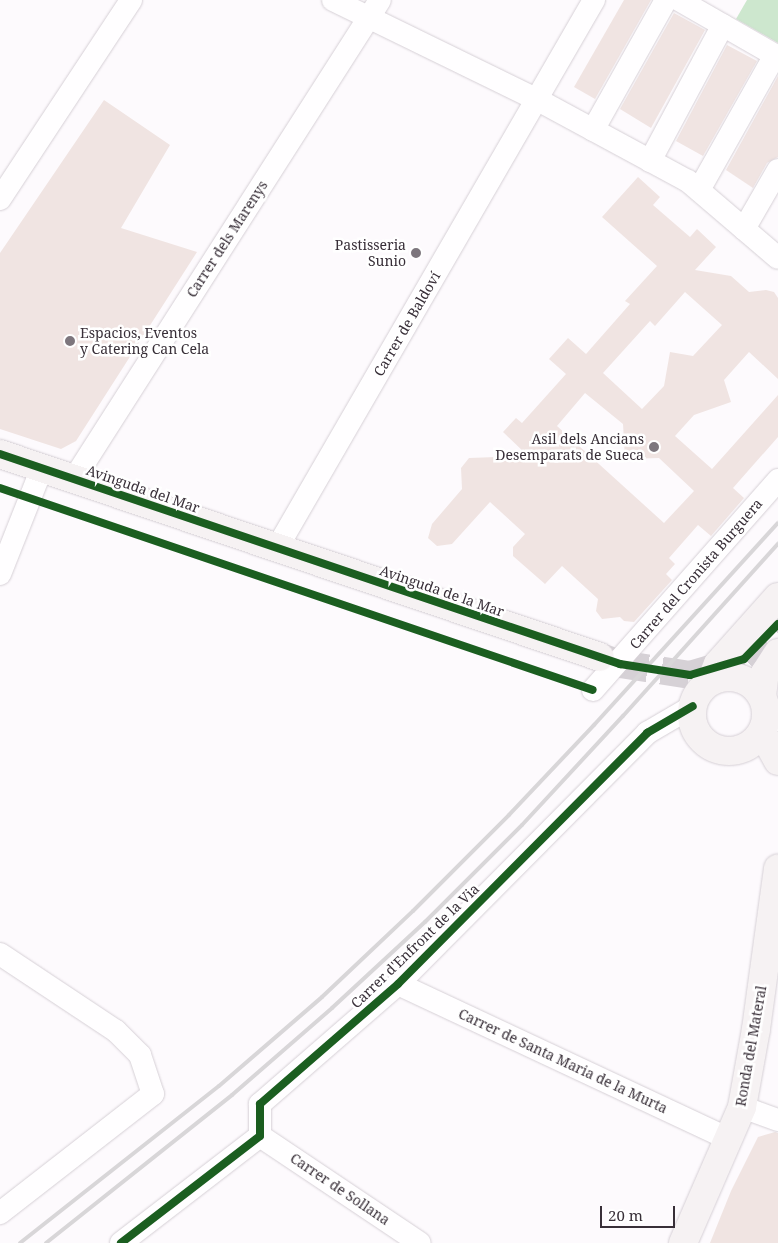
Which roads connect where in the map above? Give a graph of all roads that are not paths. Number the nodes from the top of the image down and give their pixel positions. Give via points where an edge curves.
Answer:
1 (131, 0) edge
2 (333, 0) edge
3 (594, 0) edge
4 (666, 0) edge
5 (679, 0) edge
6 (374, 9) edge
7 (723, 25) junction
8 (776, 56) edge
9 (538, 100) junction
10 (593, 130) junction
11 (650, 161) junction
12 (778, 170) edge
13 (699, 190) junction
14 (0, 199) edge
15 (744, 229) junction
16 (778, 258) edge
17 (0, 454) edge
18 (42, 468) junction
19 (74, 479) junction
20 (778, 480) edge
21 (277, 548) junction
22 (0, 574) edge
23 (778, 597) edge
24 (778, 653) edge
25 (600, 657) tunnel mouth
26 (711, 681) junction
27 (593, 690) dead end
28 (693, 706) junction
29 (767, 717) edge
30 (778, 761) edge
31 (778, 868) edge
32 (0, 954) edge
33 (398, 984) junction
34 (742, 1107) junction
35 (778, 1120) edge
36 (260, 1136) junction
37 (727, 1138) junction
38 (0, 1213) edge
39 (121, 1243) edge
40 (420, 1243) edge
41 (683, 1243) edge

1 - 14 street
2 - 6 street
3 - 9 street, Carrer de Baldoví
4 - 10 street
5 - 7 street
6 - 9 street
6 - 19 street, Carrer dels Marenys
7 - 8 street
7 - 11 street
8 - 13 street
9 - 10 street
9 - 21 street, Carrer de Baldoví
10 - 11 street
11 - 13 street
12 - 15 street
13 - 15 street
15 - 16 street
17 - 18 street, Avinguda del Mar
18 - 19 street, Avinguda del Mar
18 - 22 street
19 - 21 street, Avinguda del Mar
20 - 27 street, Carrer del Cronista Burguera
21 - 25 street, Avinguda de la Mar
23 - 26 street via 718,664
24 - 29 street via 765,673
26 - 28 street via 703,687
26 - 29 street via 740,678 756,688
28 - 29 street via 695,729 702,740 726,752 751,745
28 - 33 street, Carrer d'Enfront de la Via via 647,733
29 - 30 street
31 - 34 street, Ronda del Materal
32 - 38 street via 116,1031 140,1055 153,1094
33 - 36 street, Carrer d'Enfront de la Via via 260,1104
33 - 37 street, Carrer de Santa Maria de la Murta
34 - 35 street
34 - 37 street, Ronda del Materal
36 - 39 street
36 - 40 street, Carrer de Sollana
37 - 41 street, Ronda del Materal

